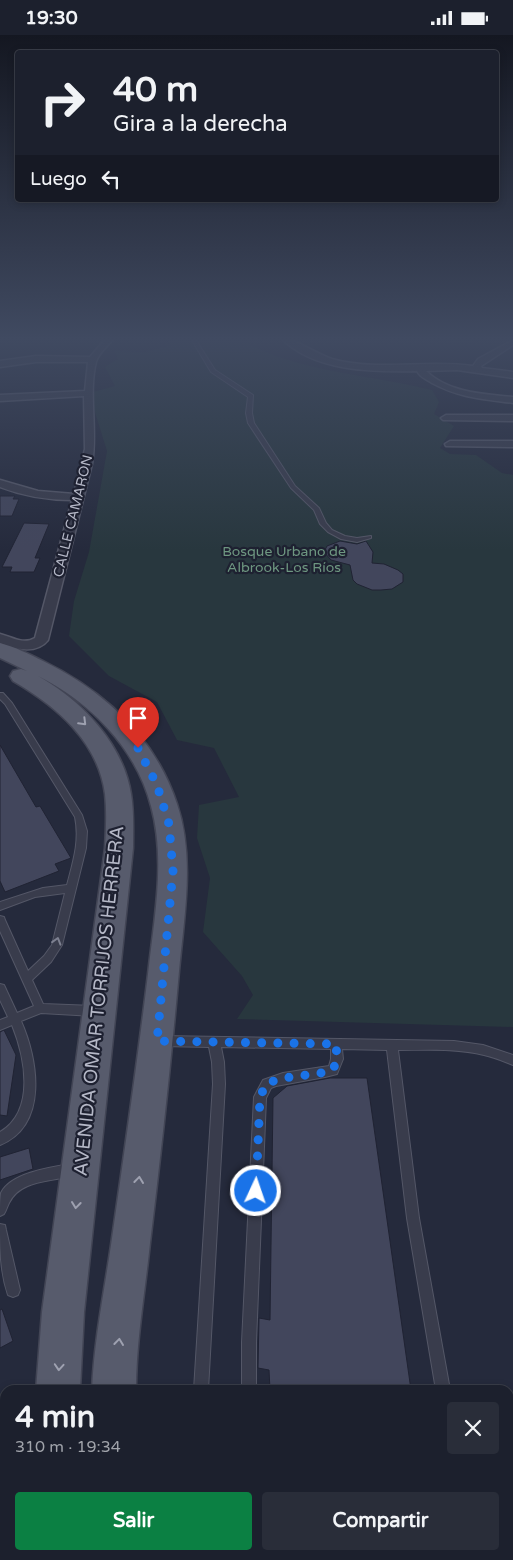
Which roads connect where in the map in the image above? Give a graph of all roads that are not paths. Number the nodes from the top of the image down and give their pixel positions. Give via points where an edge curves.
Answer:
1 (89, 408) edge
2 (250, 408) edge
3 (446, 418) dead end
4 (513, 418) edge
5 (450, 444) dead end
6 (513, 444) edge
7 (0, 483) edge
8 (77, 497) junction
9 (369, 537) dead end
10 (0, 638) edge
11 (0, 650) edge
12 (0, 666) edge
13 (0, 695) edge
14 (71, 889) junction
15 (0, 906) edge
16 (0, 920) edge
17 (28, 978) junction
18 (0, 989) edge
19 (40, 1008) junction
20 (100, 1011) junction
21 (14, 1019) junction
22 (0, 1025) edge
23 (157, 1041) junction
24 (214, 1042) junction
25 (336, 1044) junction
26 (392, 1045) junction
27 (513, 1060) edge
28 (0, 1139) edge
29 (81, 1168) junction
30 (0, 1210) edge
31 (0, 1230) edge
32 (13, 1290) dead end
33 (58, 1385) edge
34 (115, 1385) edge
35 (201, 1385) edge
36 (249, 1385) edge
37 (442, 1385) edge

1 - 8 street, CALLE CAMARON via 90,449
2 - 9 lane via 251,423 293,487 317,509 323,524 343,538 358,540
3 - 4 street
5 - 6 street
7 - 8 street via 26,493
8 - 10 street, CALLE CAMARON via 41,640 36,645 27,646
11 - 23 main road via 60,678 117,721 138,748 157,785 169,824 173,871
12 -> 20 main road, AVENIDA OMAR TORRIJOS HERRERA via 38,685 65,704 90,729 107,757 118,793 119,848
13 - 14 lane via 79,817 82,839
14 - 15 lane via 40,892
17 -> 14 lane via 43,966 57,945
16 - 17 lane
17 - 19 lane
18 - 21 lane
19 - 20 lane
19 - 21 lane
20 - 29 main road, AVENIDA OMAR TORRIJOS HERRERA
21 - 22 lane
21 - 28 lane via 30,1066 28,1107 20,1125
23 - 24 lane
34 -> 23 main road
24 - 25 lane
24 - 35 lane via 219,1084
25 - 26 lane
25 - 36 lane via 337,1059 333,1070 281,1078 266,1084 260,1097 248,1342
26 - 27 lane via 474,1046
26 - 37 lane via 413,1217
29 - 30 lane via 20,1182 2,1200
29 -> 33 main road, AVENIDA OMAR TORRIJOS HERRERA via 63,1312
31 - 32 lane

